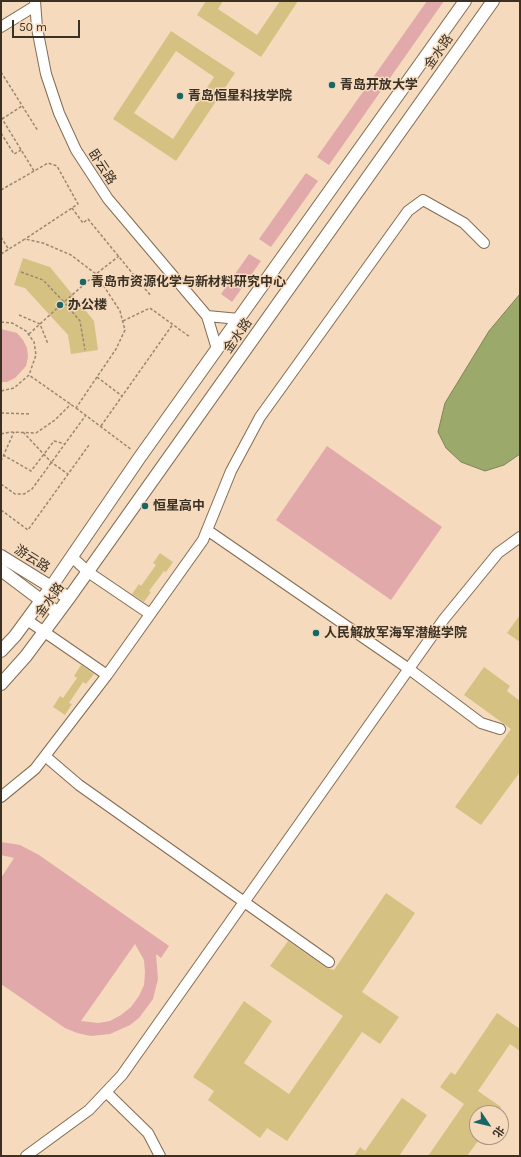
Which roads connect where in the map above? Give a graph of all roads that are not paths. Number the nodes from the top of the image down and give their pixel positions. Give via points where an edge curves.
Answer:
1 (465, 1) edge
2 (493, 1) edge
3 (35, 3) edge
4 (1, 27) edge
5 (484, 243) dead end
6 (207, 316) junction
7 (238, 319) junction
8 (217, 349) junction
9 (207, 530) junction
10 (520, 537) edge
11 (1, 556) edge
12 (72, 557) junction
13 (1, 570) edge
14 (88, 572) junction
15 (51, 587) junction
16 (69, 598) junction
17 (42, 601) junction
18 (58, 613) junction
19 (150, 614) junction
20 (27, 620) junction
21 (44, 632) junction
22 (1, 651) edge
23 (409, 669) junction
24 (106, 675) junction
25 (1, 684) edge
26 (500, 729) dead end
27 (45, 756) junction
28 (1, 797) edge
29 (245, 901) junction
30 (329, 962) dead end
31 (106, 1092) junction
32 (26, 1156) edge
33 (160, 1156) edge

1 - 7 main road, 金水路
2 - 14 main road, 金水路
3 - 4 street
3 - 6 street, 卧云路 via 46,74 59,113 76,150 108,199
5 - 9 street via 464,223 423,200 408,211 260,418 231,470
6 - 7 street
6 - 8 street, 卧云路
7 - 8 main road, 金水路
8 - 12 main road, 金水路
9 - 19 street via 203,540
9 - 23 street
10 - 23 street via 498,553 444,619
11 - 15 main road, 游云路
12 - 14 street
12 - 15 main road, 金水路
13 - 17 main road, 游云路
14 - 16 main road, 金水路
14 - 19 street
15 - 16 main road, 游云路
15 - 17 main road, 金水路
16 - 18 main road, 金水路
17 - 18 main road, 游云路
17 - 20 main road, 金水路
18 - 21 main road, 金水路
19 - 24 street
20 - 21 street
20 - 22 main road, 金水路
21 - 24 street
21 - 25 main road, 金水路
23 - 26 street via 481,723
23 - 29 street
24 - 27 street
27 - 28 street via 35,769
27 - 29 street via 79,785
29 - 30 street
29 - 31 street via 122,1075
31 - 32 street via 89,1110
31 - 33 street via 148,1133

